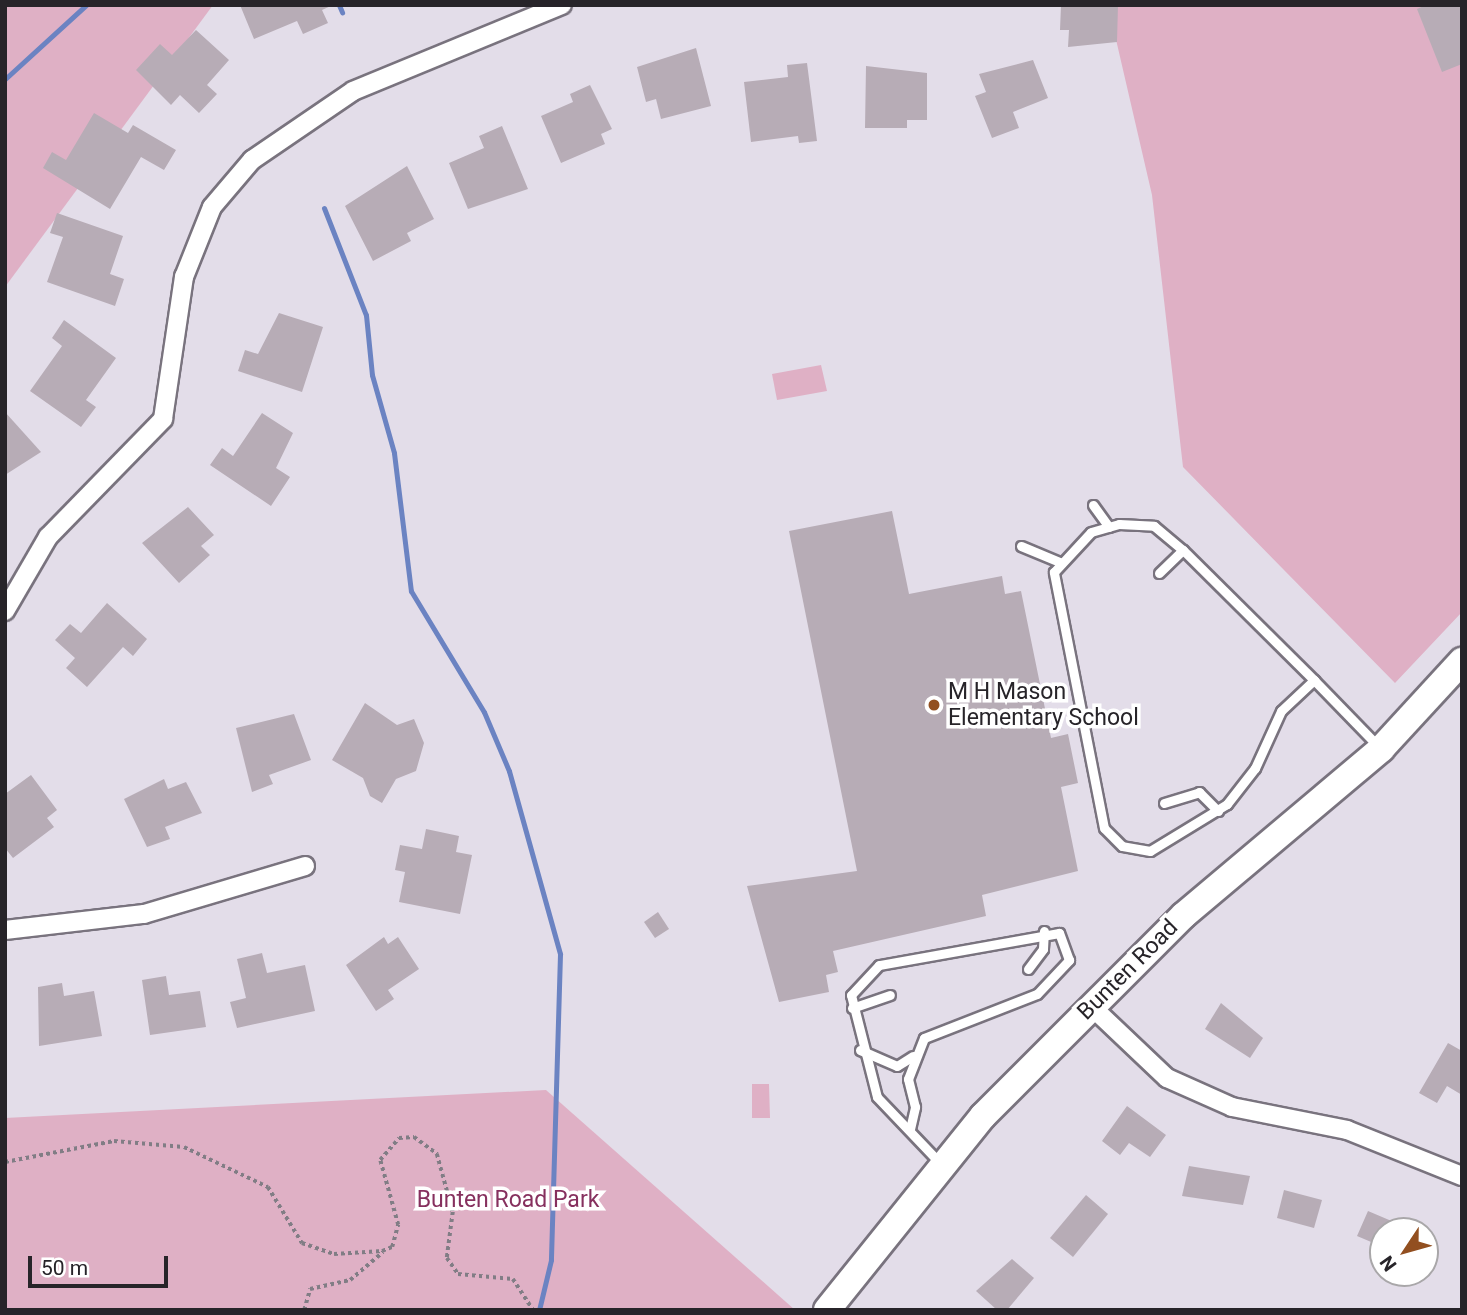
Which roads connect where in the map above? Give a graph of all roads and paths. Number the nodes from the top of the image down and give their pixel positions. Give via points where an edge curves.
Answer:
1 (562, 5) edge
2 (1093, 505) dead end
3 (1110, 527) junction
4 (1021, 545) dead end
5 (1183, 550) junction
6 (1062, 563) junction
7 (1159, 573) dead end
8 (5, 611) edge
9 (1462, 661) edge
10 (1314, 680) junction
11 (1381, 749) junction
12 (1164, 803) dead end
13 (1218, 811) junction
14 (305, 866) dead end
15 (5, 930) edge
16 (1044, 931) junction
17 (1028, 969) dead end
18 (890, 995) dead end
19 (1091, 1006) junction
20 (852, 1008) junction
21 (860, 1051) junction
22 (913, 1056) junction
23 (910, 1129) junction
24 (5, 1162) edge
25 (940, 1163) junction
26 (1462, 1176) edge
27 (385, 1250) junction
28 (304, 1310) edge
29 (533, 1310) edge
30 (827, 1310) edge

1 - 8 street via 353,91 251,160 212,207 184,277 163,419 48,537
2 - 3 lane
3 - 5 lane via 1154,526
3 - 6 lane via 1091,532
4 - 6 lane
5 - 7 lane
5 - 10 lane
6 - 13 lane via 1054,572 1104,828 1122,846 1150,851
9 - 11 street, Bunten Road
10 - 11 lane
10 - 13 lane via 1280,711 1255,768
11 - 19 street, Bunten Road via 1184,915
12 - 13 lane via 1199,792
14 - 15 street via 144,914
16 - 17 lane via 1043,949
16 - 20 lane via 878,965 851,995
16 - 22 lane via 1059,933 1069,947 1059,976 990,1017 940,1029 924,1038
18 - 20 lane
19 - 25 street, Bunten Road
19 - 26 street via 1167,1078 1232,1107 1347,1130
20 - 21 lane
21 - 22 lane via 897,1066
21 - 23 lane via 877,1097
22 - 23 lane
23 - 25 lane
24 - 27 path via 114,1141 184,1147 268,1187 302,1243 334,1254
25 - 30 street, Bunten Road
27 - 28 path via 350,1280 310,1289
27 - 29 path via 398,1225 380,1160 399,1138 414,1137 437,1154 453,1212 447,1258 469,1277 506,1275

